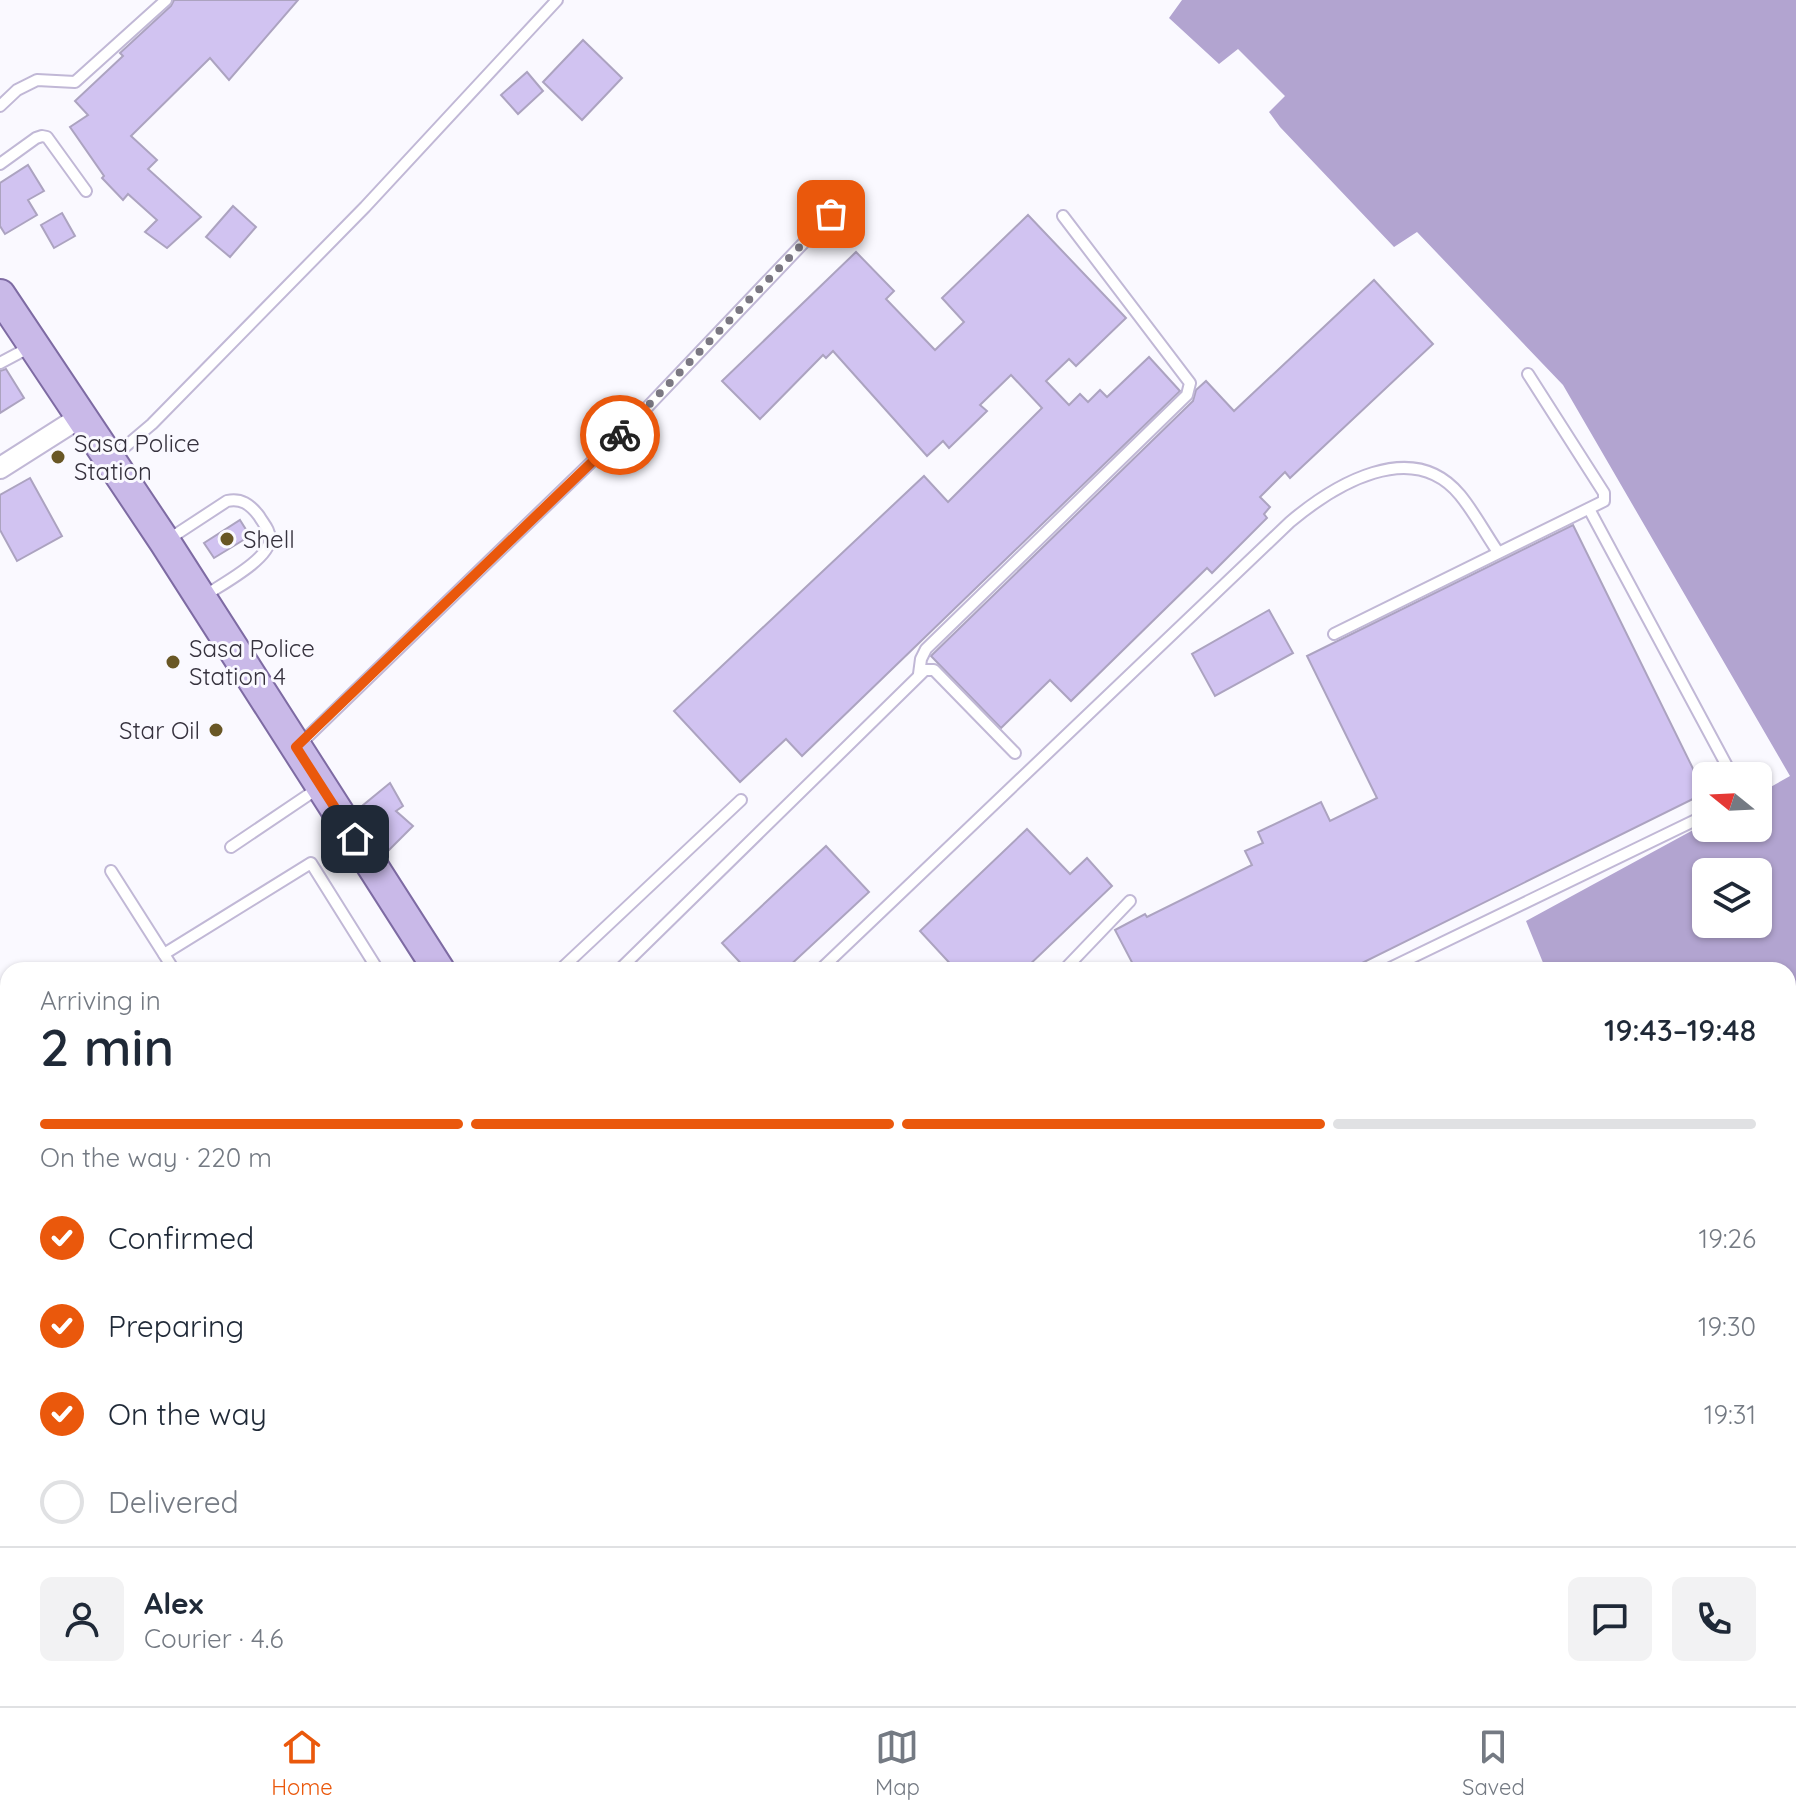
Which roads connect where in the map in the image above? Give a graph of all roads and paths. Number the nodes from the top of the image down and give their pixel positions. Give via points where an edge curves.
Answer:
1 (166, 0) edge
2 (557, 0) edge
3 (0, 106) edge
4 (0, 164) edge
5 (86, 191) dead end
6 (852, 192) dead end
7 (1063, 216) dead end
8 (1, 298) edge
9 (34, 345) junction
10 (0, 363) edge
11 (1528, 374) dead end
12 (82, 416) junction
13 (110, 458) junction
14 (0, 468) edge
15 (1589, 509) junction
16 (165, 542) junction
17 (1498, 552) junction
18 (202, 598) junction
19 (1334, 634) dead end
20 (919, 674) junction
21 (296, 747) junction
22 (1015, 753) dead end
23 (1725, 762) edge
24 (322, 786) junction
25 (741, 800) dead end
26 (1692, 822) edge
27 (231, 847) dead end
28 (111, 871) dead end
29 (1130, 901) dead end
30 (164, 954) junction
31 (169, 962) edge
32 (373, 962) edge
33 (434, 962) edge
34 (569, 962) edge
35 (627, 962) edge
36 (828, 962) edge
37 (1072, 962) edge
38 (1403, 962) edge

1 - 3 lane via 75,82 37,80
2 - 13 lane via 365,207 152,424
4 - 5 lane via 36,138 47,137
6 - 21 lane via 638,417
7 - 20 lane via 1190,389 926,649
8 - 9 main road
9 - 10 lane
9 - 12 main road
11 - 15 lane via 1604,493 1601,504
12 - 13 main road
12 - 14 street
13 - 16 main road
15 - 17 lane
15 - 23 lane
16 - 18 main road
16 - 18 lane via 236,499 254,510 268,529 267,550 260,558
17 - 19 lane
17 - 36 lane via 1459,493 1420,468 1394,467 1335,489 1290,522
18 - 21 main road
20 - 22 lane via 934,670
20 - 35 lane
21 - 24 main road
24 - 27 lane
24 - 33 main road
25 - 34 lane
26 - 38 lane
28 - 30 lane
29 - 37 lane
30 - 31 lane
30 - 32 lane via 311,863

